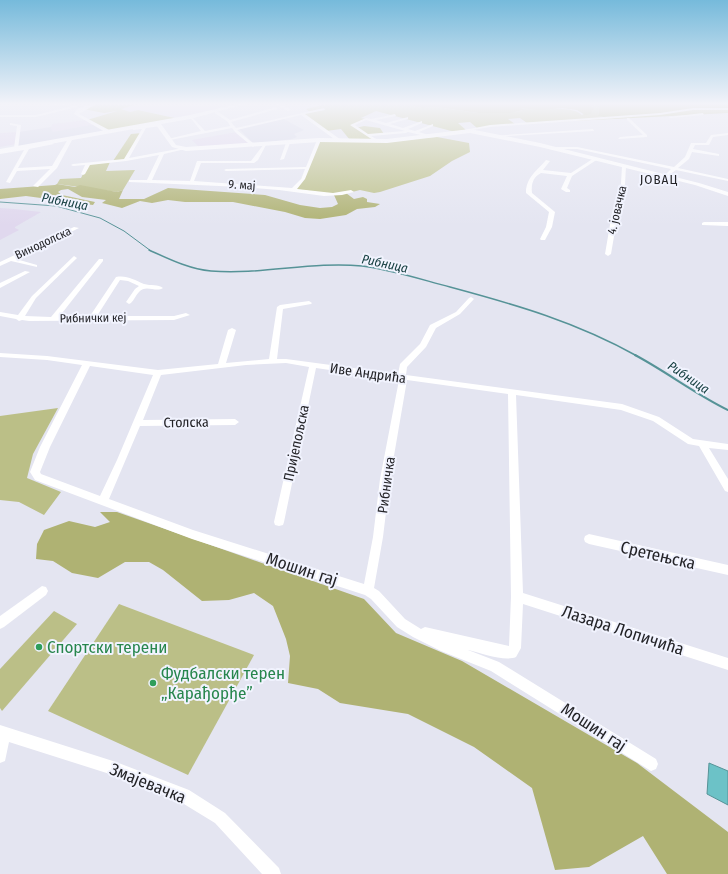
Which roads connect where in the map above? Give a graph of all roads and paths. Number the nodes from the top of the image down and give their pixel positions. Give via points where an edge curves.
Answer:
1 (16, 145) edge
2 (43, 145) edge
3 (43, 145) edge
4 (67, 145) edge
5 (135, 145) edge
6 (173, 145) edge
7 (264, 145) joint
8 (287, 145) edge
9 (317, 145) edge
10 (535, 145) edge
11 (693, 145) edge
12 (253, 146) joint
13 (31, 147) junction
14 (16, 148) junction
15 (551, 148) junction
16 (183, 149) junction
17 (691, 150) junction
18 (0, 152) edge
19 (162, 154) junction
20 (717, 155) dead end
21 (282, 158) dead end
22 (596, 159) junction
23 (125, 160) junction
24 (548, 161) dead end
25 (88, 164) junction
26 (73, 165) dead end
27 (624, 166) junction
28 (54, 167) junction
29 (122, 167) dead end
30 (307, 168) junction
31 (675, 169) junction
32 (15, 170) junction
33 (226, 170) dead end
34 (540, 171) junction
35 (83, 174) dead end
36 (570, 175) junction
37 (666, 176) junction
38 (728, 180) edge
39 (131, 181) dead end
40 (149, 181) junction
41 (192, 181) junction
42 (8, 182) dead end
43 (36, 186) dead end
44 (294, 189) junction
45 (568, 191) dead end
46 (351, 192) dead end
47 (728, 194) edge
48 (704, 224) dead end
49 (728, 224) edge
50 (76, 228) dead end
51 (544, 239) dead end
52 (608, 254) dead end
53 (74, 258) dead end
54 (10, 259) junction
55 (101, 260) dead end
56 (0, 264) edge
57 (35, 266) dead end
58 (27, 272) dead end
59 (0, 286) edge
60 (144, 286) junction
61 (160, 288) dead end
62 (472, 299) dead end
63 (129, 302) dead end
64 (309, 303) dead end
65 (0, 314) edge
66 (186, 315) dead end
67 (19, 319) junction
68 (53, 319) junction
69 (92, 319) junction
70 (232, 330) dead end
71 (0, 355) edge
72 (274, 361) junction
73 (87, 364) junction
74 (313, 365) junction
75 (221, 366) junction
76 (158, 373) junction
77 (402, 378) junction
78 (512, 391) junction
79 (235, 422) dead end
80 (137, 423) junction
81 (702, 444) junction
82 (728, 447) edge
83 (728, 488) edge
84 (103, 500) junction
85 (279, 522) dead end
86 (589, 539) dead end
87 (728, 570) edge
88 (42, 591) dead end
89 (368, 591) junction
90 (517, 597) junction
91 (0, 623) edge
92 (417, 633) junction
93 (728, 664) edge
94 (2, 733) edge
95 (0, 756) edge
96 (651, 764) dead end
97 (273, 874) edge

1 - 14 street
2 - 13 main road
3 - 13 street
4 - 28 street
5 - 23 street
6 - 16 main road
7 - 12 main road
7 - 41 street via 252,162 199,162
8 - 21 street
9 - 30 street
10 - 15 main road
11 - 17 street
12 - 16 main road
13 - 14 main road
13 - 18 street
13 - 32 street
14 - 18 main road
15 - 22 main road
15 - 31 street via 577,148
16 - 19 street
17 - 20 street
17 - 31 street via 687,158
19 - 23 street
19 - 40 street
22 - 27 main road
22 - 36 street
23 - 25 street
23 - 29 street
24 - 34 street
25 - 26 street
25 - 35 street
27 - 37 main road
27 - 52 street, 4. јовачка via 623,184
28 - 32 street
28 - 43 street
30 - 33 street
30 - 44 street via 300,184
31 - 37 street
31 - 38 street
32 - 42 street
34 - 36 street
34 - 51 street via 530,181 528,192 552,212
36 - 45 street via 564,189
37 - 47 main road
39 - 40 street, 9. мај
40 - 41 street, 9. мај
41 - 44 street, 9. мај
44 - 46 street, 9. мај via 324,196
48 - 49 street
50 - 54 street, Винодолска
53 - 67 street via 34,297
54 - 56 street, Винодолска
54 - 57 street, Винодолска
55 - 68 street
58 - 59 street
60 - 61 street
60 - 63 street via 137,290
60 - 69 street via 129,279 118,278
62 - 77 street, Рибничка via 458,313 433,327 423,345 404,366
64 - 72 street via 280,307
65 - 67 street, Рибнички кеј
66 - 69 street, Рибнички кеј via 174,318
67 - 68 street, Рибнички кеј
68 - 69 street, Рибнички кеј
70 - 75 street
71 - 73 street, Иве Андрића
72 - 74 street, Иве Андрића
72 - 75 street, Иве Андрића
73 - 76 street, Иве Андрића
73 - 84 street, Мошин гај via 35,472 38,477
74 - 77 street, Иве Андрића
74 - 85 street, Пријепољска
75 - 76 street, Иве Андрића
76 - 80 street, Столска
77 - 78 street, Иве Андрића
77 - 89 street, Рибничка
78 - 81 street, Иве Андрића via 622,407 656,419 685,438
78 - 90 street
79 - 80 street, Столска
80 - 84 street, Столска
81 - 82 street, Иве Андрића
81 - 83 street
84 - 89 street, Мошин гај via 192,534
86 - 87 street, Сретењска
88 - 91 street
89 - 92 street, Мошин гај via 375,595 401,623
90 - 92 street via 516,644 512,653
90 - 93 street, Лазара Лопичића
92 - 96 street, Мошин гај via 445,647 496,666
94 - 95 street
94 - 97 street, Змајевачка via 184,795 220,818

